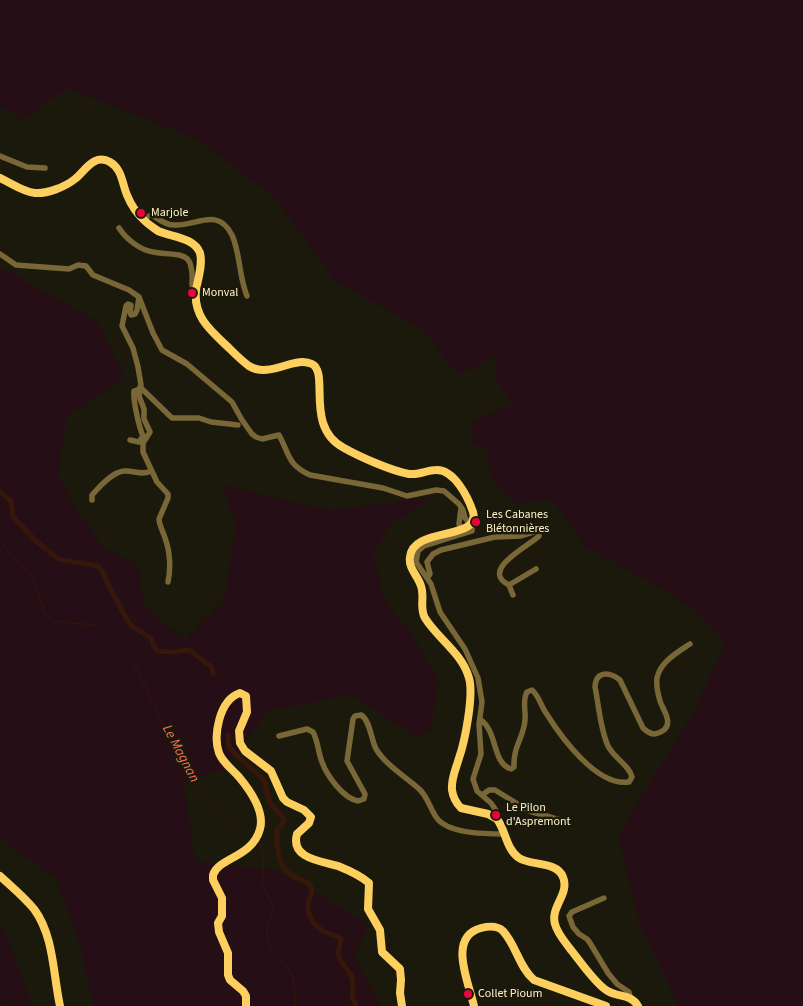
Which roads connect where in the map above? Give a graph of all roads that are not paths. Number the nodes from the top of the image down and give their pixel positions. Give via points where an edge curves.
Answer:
1 (0, 156) edge
2 (45, 168) dead end
3 (0, 178) edge
4 (143, 220) junction
5 (119, 228) dead end
6 (0, 254) edge
7 (196, 289) junction
8 (247, 296) dead end
9 (139, 297) junction
10 (140, 388) junction
11 (238, 425) dead end
12 (130, 440) dead end
13 (151, 471) junction
14 (92, 500) dead end
15 (461, 508) junction
16 (471, 524) junction
17 (458, 531) junction
18 (536, 569) dead end
19 (427, 578) junction
20 (168, 582) dead end
21 (509, 585) junction
22 (513, 595) dead end
23 (690, 644) dead end
24 (480, 719) junction
25 (279, 736) dead end
26 (482, 795) junction
27 (497, 819) junction
28 (567, 822) dead end
29 (504, 834) junction
30 (0, 876) edge
31 (604, 898) dead end
32 (630, 997) junction
33 (60, 1006) edge
34 (246, 1006) edge
35 (402, 1006) edge
36 (474, 1006) edge
37 (606, 1006) edge
38 (638, 1006) edge

1 - 2 street via 27,167
3 - 4 street via 29,192 45,192 72,182 90,163 107,161 119,172 132,206
4 - 7 street via 158,230 191,242 197,248 201,259
4 - 8 street via 152,215 172,225 208,219 221,222 234,240
5 - 7 street via 142,248 179,254 187,259 192,266 192,285
6 - 9 street via 12,264 69,269 86,266 93,275
7 - 16 street via 196,308 203,322 251,367 266,370 306,362 315,366 320,375 322,420 335,442 355,454 404,472 416,474 438,470 450,474 472,511
9 - 10 street via 135,314 131,315 131,305 126,306 122,326 133,348
9 - 15 street via 164,352 187,364 232,402 256,437 262,439 279,434 293,464 300,470 407,496 444,491
10 - 11 street via 172,418 199,418
10 - 12 street via 134,391 134,396 139,427 144,436 138,442
10 - 13 street via 144,419 150,432 143,443 143,452
13 - 14 street via 116,473 92,495
13 - 20 street via 168,494 159,518 169,554
15 - 16 street
15 - 17 street
16 - 17 street
16 - 19 street via 470,533 429,543 418,551 416,562
17 - 27 street via 418,542 409,561 422,589 423,614 462,663 469,677 469,708 452,780 453,797 461,808
18 - 21 street
19 - 21 street via 430,574 426,562 436,552 495,537 539,532 537,538 500,568 500,577
19 - 24 street via 440,612 466,649 478,678
21 - 22 street
23 - 24 street via 671,657 658,674 659,695 668,722 658,733 643,728 620,680 607,673 596,681 606,740 617,759 631,772 629,782 613,782 590,766 551,721 532,690 524,696 525,720 511,769 502,762 489,729
24 - 26 street via 481,754 473,779
25 - 29 street via 310,730 328,773 346,796 358,801 364,799 365,794 349,767 346,755 353,720 361,715 366,718 372,741 380,755 421,790 440,822 459,830
26 - 27 street via 497,810
26 - 28 street via 495,790 529,811
27 - 29 street
29 - 32 street via 518,858 554,868 563,875 564,890 554,914 556,929 601,986 612,993
30 - 33 street via 25,899 41,921 53,961
31 - 32 street via 569,916 608,973 629,992
32 - 38 street
34 - 35 street via 246,996 228,975 228,953 218,923 222,916 222,898 212,875 219,866 248,849 260,828 255,801 219,753 222,710 238,694 244,695 248,712 239,731 242,747 271,771 283,798 310,817 309,823 297,834 299,850 313,860 370,882 368,909 380,930 382,952 400,969
36 - 37 street via 463,963 463,946 473,932 491,926 504,933 534,980

